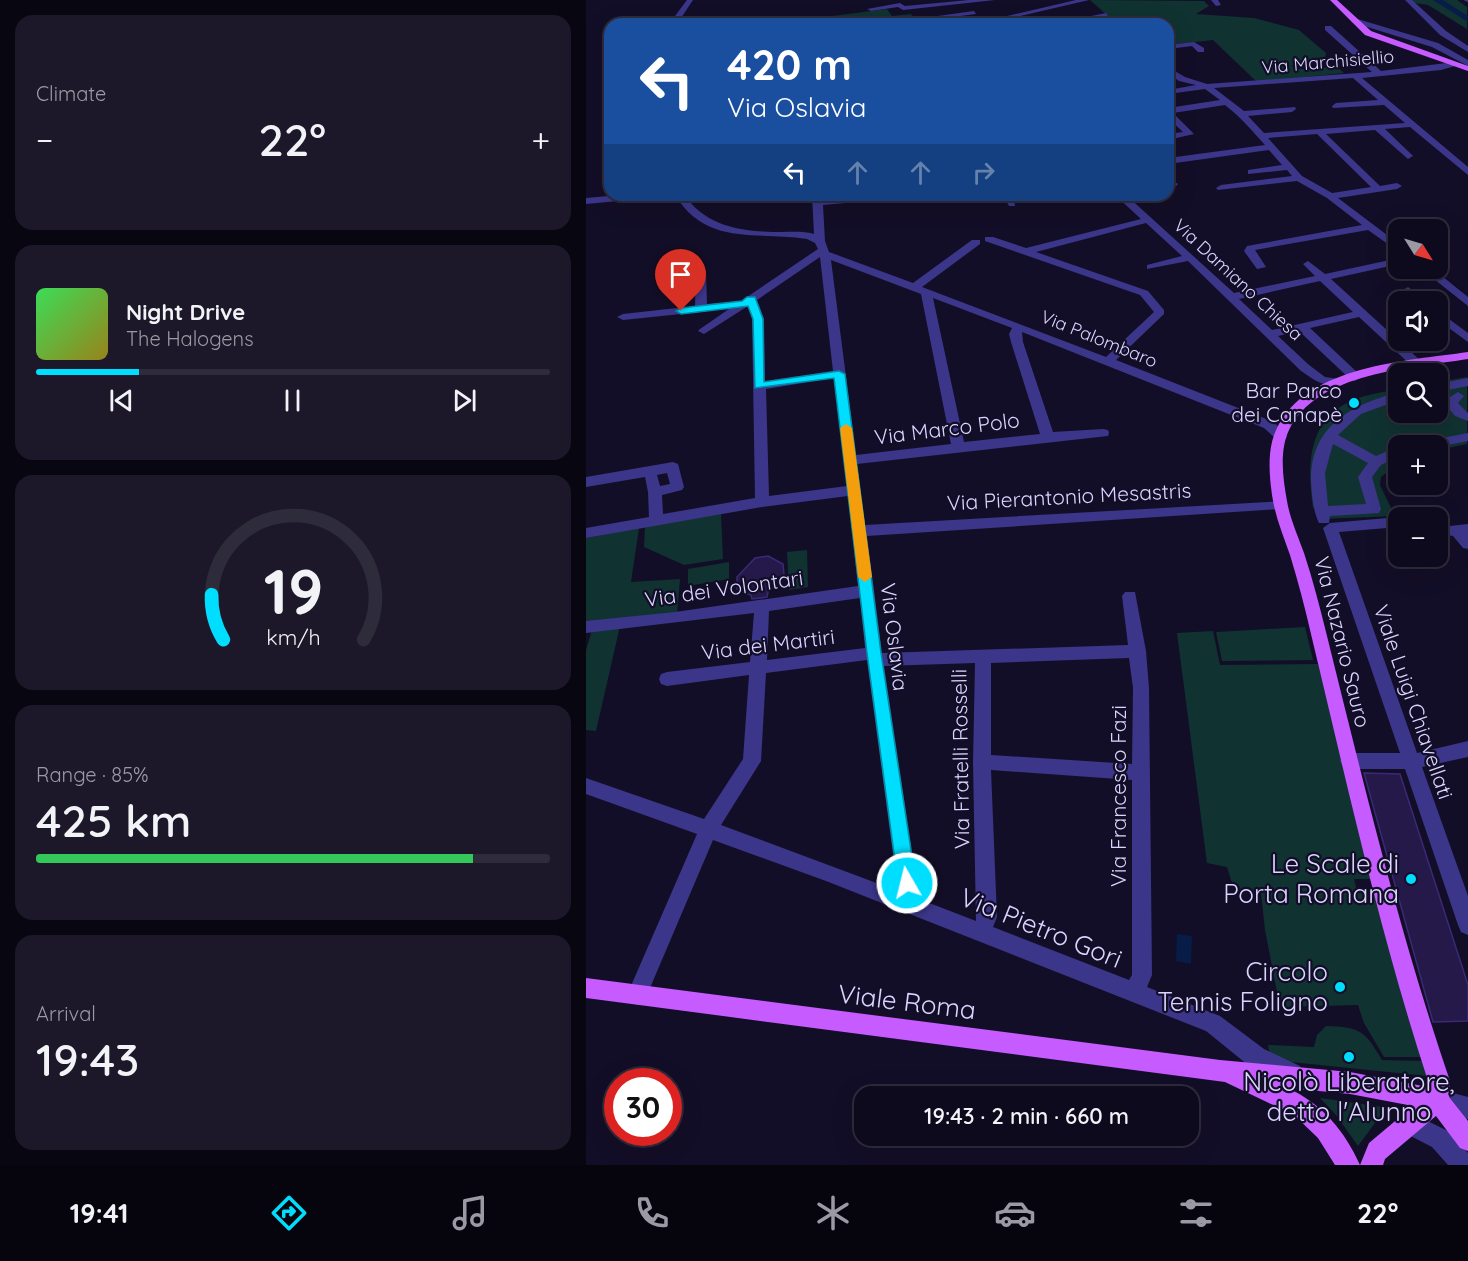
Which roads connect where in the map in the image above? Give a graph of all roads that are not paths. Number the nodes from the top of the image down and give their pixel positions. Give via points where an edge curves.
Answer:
1 (690, 0) edge
2 (992, 0) edge
3 (1086, 0) edge
4 (1333, 0) edge
5 (1408, 0) edge
6 (962, 1) edge
7 (871, 9) dead end
8 (974, 13) junction
9 (677, 18) edge
10 (929, 18) edge
11 (979, 18) edge
12 (1011, 18) edge
13 (1108, 18) edge
14 (1354, 20) junction
15 (1328, 28) dead end
16 (1443, 33) junction
17 (1411, 37) junction
18 (1174, 46) edge
19 (1201, 50) dead end
20 (1468, 50) edge
21 (1452, 64) junction
22 (1468, 64) edge
23 (1468, 69) edge
24 (1174, 73) edge
25 (1379, 74) junction
26 (1355, 76) junction
27 (1182, 78) junction
28 (1174, 80) edge
29 (1224, 85) junction
30 (1207, 86) junction
31 (1174, 91) edge
32 (1216, 93) junction
33 (1226, 102) junction
34 (1384, 102) junction
35 (1336, 106) dead end
36 (1292, 109) dead end
37 (1174, 111) edge
38 (1242, 114) junction
39 (1174, 118) edge
40 (1410, 125) junction
41 (1377, 127) junction
42 (1318, 131) junction
43 (1174, 136) edge
44 (1259, 136) junction
45 (1269, 147) junction
46 (1408, 156) dead end
47 (1174, 159) edge
48 (1287, 167) junction
49 (1251, 172) dead end
50 (1468, 172) edge
51 (1299, 178) junction
52 (1397, 186) dead end
53 (1221, 188) dead end
54 (1378, 189) junction
55 (1330, 195) junction
56 (604, 199) edge
57 (586, 201) edge
58 (683, 201) edge
59 (818, 201) edge
60 (1126, 201) edge
61 (1147, 220) junction
62 (1370, 227) junction
63 (989, 239) dead end
64 (1388, 241) edge
65 (976, 242) dead end
66 (823, 248) junction
67 (1027, 251) junction
68 (1190, 257) junction
69 (1388, 263) edge
70 (1308, 264) dead end
71 (1151, 267) dead end
72 (1261, 267) dead end
73 (701, 271) dead end
74 (1322, 278) junction
75 (1439, 279) edge
76 (921, 289) junction
77 (1231, 297) junction
78 (748, 302) junction
79 (1468, 303) edge
80 (701, 309) junction
81 (1362, 313) junction
82 (623, 317) dead end
83 (1448, 322) edge
84 (1301, 326) junction
85 (1018, 327) junction
86 (704, 331) dead end
87 (1031, 331) junction
88 (1270, 334) junction
89 (1468, 339) edge
90 (1017, 342) junction
91 (1468, 355) edge
92 (1107, 362) junction
93 (1416, 363) edge
94 (1428, 363) edge
95 (1306, 368) junction
96 (1388, 371) edge
97 (839, 374) junction
98 (1355, 377) junction
99 (1335, 382) junction
100 (1468, 382) edge
101 (759, 386) junction
102 (1448, 386) edge
103 (1448, 390) edge
104 (1463, 397) edge
105 (1388, 399) edge
106 (1307, 400) junction
107 (1468, 417) edge
108 (1284, 429) junction
109 (1103, 433) dead end
110 (1329, 436) junction
111 (1468, 436) edge
112 (1048, 437) junction
113 (1448, 440) edge
114 (958, 447) junction
115 (1388, 456) edge
116 (850, 460) junction
117 (1376, 462) junction
118 (650, 472) junction
119 (586, 482) edge
120 (854, 490) junction
121 (655, 492) junction
122 (762, 501) junction
123 (1280, 504) junction
124 (656, 520) junction
125 (1325, 520) junction
126 (1388, 522) edge
127 (1462, 530) edge
128 (860, 531) junction
129 (586, 533) edge
130 (1468, 544) edge
131 (867, 591) junction
132 (1130, 596) dead end
133 (762, 606) junction
134 (586, 629) edge
135 (1138, 651) junction
136 (875, 656) junction
137 (983, 656) junction
138 (757, 667) junction
139 (667, 679) dead end
140 (1468, 748) edge
141 (1411, 760) junction
142 (1349, 761) junction
143 (982, 762) junction
144 (1141, 773) junction
145 (586, 786) edge
146 (708, 829) junction
147 (1460, 886) edge
148 (910, 905) junction
149 (1468, 925) edge
150 (981, 932) junction
151 (586, 988) edge
152 (1134, 994) junction
153 (637, 995) junction
154 (1220, 1071) junction
155 (1298, 1076) junction
156 (1438, 1100) junction
157 (1468, 1108) edge
158 (1409, 1123) junction
159 (1468, 1140) edge
160 (1348, 1165) edge
161 (1371, 1165) edge
162 (1463, 1165) edge

1 - 9 street
2 - 6 street
3 - 12 street
3 - 13 street
4 - 14 main road
5 - 16 street
6 - 7 street
6 - 8 street
8 - 10 street
8 - 11 street
14 - 17 street
14 - 21 main road via 1380,39
15 - 25 street
16 - 17 street
16 - 20 street
17 - 22 street via 1442,48
18 - 19 street via 1194,44
21 - 23 main road
21 - 25 street, Via Marchisiellio
24 - 27 street
25 - 26 street, Via Marchisiellio
26 - 29 street, Via Marchisiellio
26 - 34 street
27 - 28 street
27 - 30 street
29 - 30 street, Via Marchisiellio
29 - 32 street
30 - 31 street, Via Marchisiellio
30 - 32 street
32 - 33 street
33 - 37 street
33 - 38 street
34 - 35 street
34 - 40 street
36 - 38 street
38 - 44 street
39 - 43 street via 1190,134
40 - 41 street
40 - 50 street
41 - 42 street
41 - 46 street
42 - 44 street
42 - 54 street
44 - 45 street
45 - 47 street
45 - 48 street
48 - 49 street
48 - 51 street
51 - 53 street
51 - 55 street
52 - 54 street
54 - 55 street
55 - 62 street
56 - 57 street
58 - 66 street, Via Palombaro via 694,215 722,227 755,234 811,236
59 - 66 street, Via Oslavia
60 - 61 street, Via Damiano Chiesa
61 - 67 street
61 - 68 street, Via Damiano Chiesa
62 - 64 street
62 - 72 street via 1251,248 1249,251
63 - 67 street
65 - 76 street
66 - 76 street, Via Palombaro
66 - 78 street
66 - 97 street, Via Oslavia
67 - 92 street via 1144,293 1160,312
68 - 71 street
68 - 77 street, Via Damiano Chiesa
69 - 74 street
70 - 74 street
73 - 80 street
74 - 77 street
74 - 81 street
75 - 79 street
76 - 85 street, Via Palombaro
76 - 114 street
77 - 88 street, Via Damiano Chiesa
78 - 80 street
78 - 86 street
78 - 101 street via 758,319
80 - 82 street
81 - 84 street
81 - 93 street
83 - 89 street
84 - 88 street
84 - 98 street
85 - 87 street, Via Palombaro
85 - 90 street, Via Marco Polo
87 - 90 street
87 - 92 street, Via Palombaro
88 - 95 street, Via Damiano Chiesa
90 - 112 street, Via Marco Polo
91 - 94 main road
92 - 108 street, Via Palombaro
95 - 99 street, Via Damiano Chiesa via 1322,380
95 - 106 street, Via Damiano Chiesa via 1311,380
96 - 98 main road
97 - 101 street
97 - 116 street, Via Oslavia
98 - 99 main road
99 - 106 main road
100 - 102 street
101 - 122 street
103 - 104 street
104 - 107 street via 1453,399 1452,405
105 - 110 street via 1357,409
106 - 108 main road
108 - 123 main road, Via Nazario Sauro via 1278,459
109 - 112 street, Via Marco Polo
110 - 117 street
110 - 125 street, Viale Luigi Chiavellati via 1320,468
111 - 113 street
112 - 114 street, Via Marco Polo
114 - 116 street, Via Marco Polo
115 - 117 street
116 - 120 street, Via Oslavia
117 - 125 street via 1365,477 1374,509
118 - 119 street
118 - 121 street
118 - 121 street via 673,467 677,487
120 - 122 street
120 - 128 street, Via Oslavia
121 - 124 street
122 - 124 street
123 - 128 street, Via Pierantonio Mesastris
123 - 142 main road, Via Nazario Sauro via 1312,606
124 - 129 street
125 - 126 street
125 - 141 street, Viale Luigi Chiavellati
127 - 130 street
128 - 131 street, Via Oslavia
131 - 133 street, Via dei Volontari
131 - 136 street, Via Oslavia
132 - 135 street, Via Francesco Fazi
133 - 134 street, Via dei Volontari
133 - 138 street
135 - 137 street, Via dei Martiri
135 - 144 street, Via Francesco Fazi
136 - 137 street, Via dei Martiri
136 - 138 street, Via dei Martiri
136 - 148 street, Via Oslavia
137 - 143 street, Via Fratelli Rosselli
138 - 139 street, Via dei Martiri
138 - 146 street via 752,761
140 - 141 street
141 - 142 street
141 - 147 street, Viale Luigi Chiavellati
142 - 156 main road, Via Nazario Sauro via 1379,884 1439,1081
143 - 144 street
143 - 150 street, Via Fratelli Rosselli via 987,917
144 - 152 street, Via Francesco Fazi via 1142,975
145 - 146 street, Via Pietro Gori
146 - 148 street, Via Pietro Gori
146 - 153 street
147 - 149 street, Viale Luigi Chiavellati
148 - 150 street, Via Pietro Gori
150 - 152 street, Via Pietro Gori
151 - 153 main road, Viale Roma
152 - 155 street, Via Pietro Gori via 1213,1023 1256,1057
153 - 154 main road, Viale Roma
154 - 155 main road
154 - 160 main road via 1303,1106 1320,1122
155 - 156 main road
156 - 157 street
156 - 158 main road
156 - 159 main road
158 - 161 main road via 1377,1151
158 - 162 street via 1440,1140

